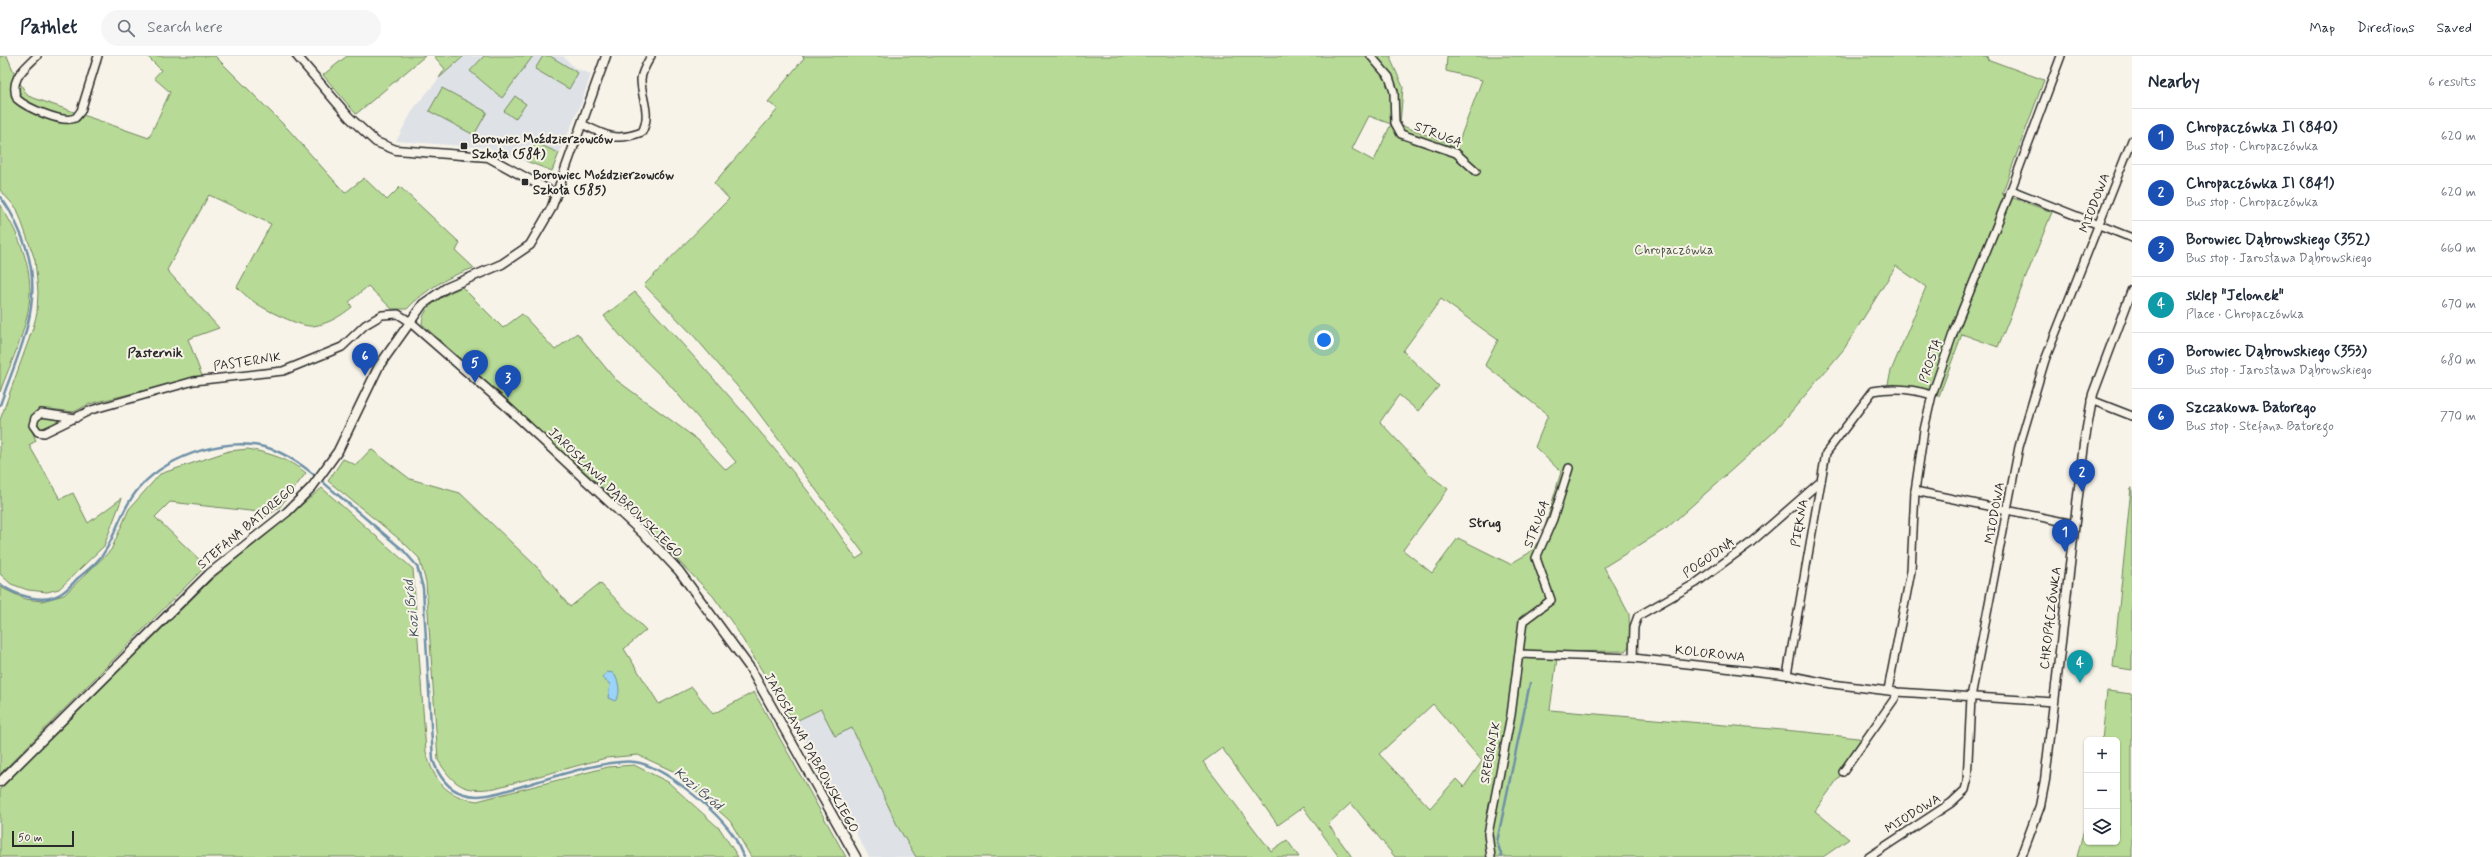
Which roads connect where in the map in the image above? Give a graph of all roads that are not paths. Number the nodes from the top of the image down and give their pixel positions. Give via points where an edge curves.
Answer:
1 (37, 56) edge
2 (98, 56) edge
3 (297, 56) edge
4 (606, 56) edge
5 (651, 56) edge
6 (1371, 56) edge
7 (2061, 56) edge
8 (582, 124) junction
9 (2132, 140) edge
10 (1476, 171) dead end
11 (2011, 190) junction
12 (556, 194) junction
13 (2100, 226) junction
14 (2132, 238) edge
15 (2132, 290) edge
16 (409, 321) junction
17 (1932, 395) junction
18 (2091, 400) junction
19 (2132, 416) edge
20 (76, 418) junction
21 (1569, 468) dead end
22 (1819, 483) junction
23 (1916, 491) junction
24 (2009, 510) junction
25 (2074, 524) junction
26 (1523, 621) joint
27 (1519, 654) junction
28 (1633, 658) junction
29 (1787, 675) junction
30 (1888, 690) junction
31 (1897, 692) junction
32 (1971, 697) junction
33 (2054, 702) junction
34 (1843, 772) dead end
35 (0, 782) edge
36 (856, 857) edge
37 (1491, 857) edge
38 (1869, 857) edge
39 (2021, 857) edge

1 - 2 street via 17,76 14,85 17,99 33,110 67,119 75,118 81,111
3 - 12 street via 349,117 376,142 396,150 488,157
4 - 8 street, STEFANA BATOREGO
5 - 8 street via 641,80 647,109 646,124 642,132 609,138
6 - 10 street, STRUGA via 1389,78 1394,92 1395,123 1401,134 1456,153
7 - 11 street, PROSTA
8 - 12 street, STEFANA BATOREGO
9 - 13 street, MIODOWA
11 - 13 street
11 - 17 street, PROSTA via 1955,328
12 - 16 street, STEFANA BATOREGO via 545,222 525,250 502,264 478,272 439,292 423,304
13 - 14 street
13 - 24 street, MIODOWA via 2045,360 2019,447
15 - 18 street, CHROPACZÓWKA
16 - 20 street, PASTERNIK via 392,313 382,315 366,325 342,347 283,370 194,381 92,410
16 - 35 street, STEFANA BATOREGO via 368,385 338,451 312,487 287,512 209,574
16 - 36 street, JAROSŁAWA DĄBROWSKIEGO via 505,405 650,540 679,571 750,668
17 - 22 street, PIĘKNA via 1887,388 1872,390 1826,453
17 - 23 street, PROSTA via 1924,430
18 - 19 street
18 - 25 street, CHROPACZÓWKA
20 - 20 street, PASTERNIK via 41,413 35,418 33,425 38,432 44,433
21 - 26 street, STRUGA via 1553,519 1536,558 1551,600
22 - 28 street, POGODNA via 1749,544 1714,570 1638,616 1634,627
22 - 29 street, PIĘKNA
23 - 24 street
23 - 30 street, PROSTA via 1912,571
24 - 25 street
24 - 32 street, MIODOWA
25 - 33 street, CHROPACZÓWKA
26 - 27 street, SREBRNIK
27 - 28 street, KOLOROWA
27 - 37 street, SREBRNIK via 1511,715 1488,834
28 - 29 street, KOLOROWA
29 - 30 street, KOLOROWA via 1832,684
30 - 31 street, KOLOROWA
31 - 32 street, KOLOROWA
31 - 34 street
32 - 33 street, KOLOROWA
32 - 38 street, MIODOWA via 1965,790 1951,803
33 - 39 street, CHROPACZÓWKA via 2040,806

